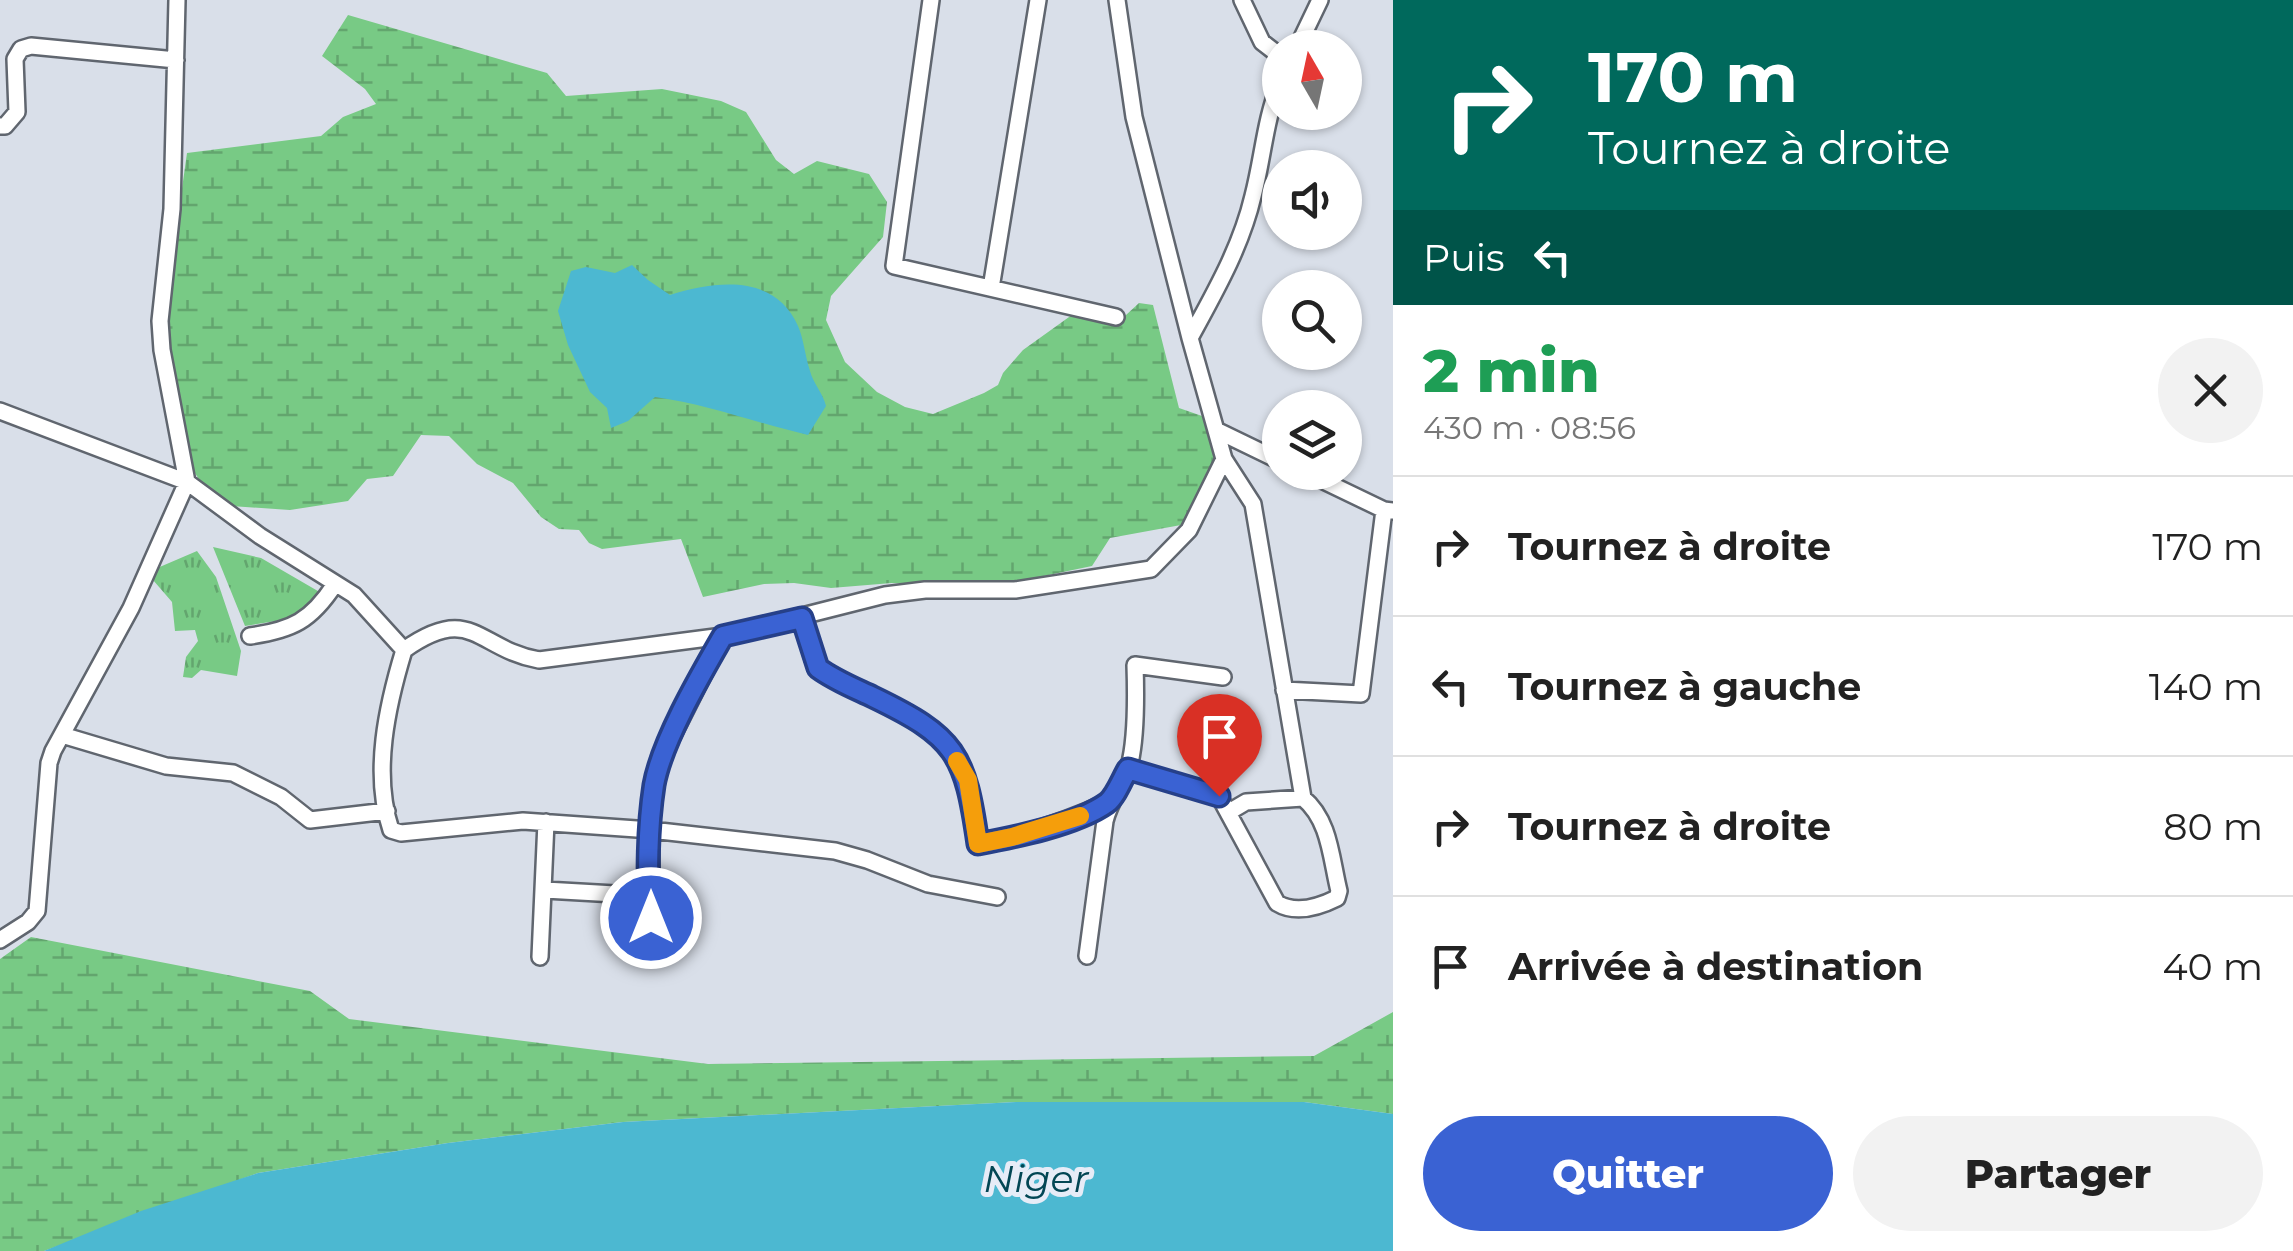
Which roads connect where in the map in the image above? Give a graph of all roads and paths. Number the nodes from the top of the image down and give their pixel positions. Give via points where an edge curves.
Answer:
1 (177, 0) edge
2 (931, 0) edge
3 (1038, 0) edge
4 (1117, 0) edge
5 (1242, 0) edge
6 (1320, 0) edge
7 (1306, 30) edge
8 (1262, 42) edge
9 (176, 60) junction
10 (0, 126) edge
11 (1266, 130) edge
12 (991, 288) junction
13 (1116, 317) dead end
14 (1190, 338) junction
15 (0, 410) edge
16 (1216, 430) junction
17 (1262, 452) edge
18 (1224, 458) junction
19 (186, 482) junction
20 (1344, 490) edge
21 (1389, 511) edge
22 (335, 584) junction
23 (802, 618) junction
24 (250, 636) dead end
25 (723, 636) junction
26 (404, 650) junction
27 (1224, 676) dead end
28 (1284, 690) junction
29 (62, 734) junction
30 (1128, 769) junction
31 (1303, 798) junction
32 (1110, 801) junction
33 (387, 810) junction
34 (1229, 812) junction
35 (546, 822) junction
36 (651, 830) junction
37 (545, 890) junction
38 (650, 896) junction
39 (997, 897) dead end
40 (0, 940) edge
41 (665, 946) dead end
42 (540, 956) dead end
43 (1087, 956) dead end

1 - 9 street
2 - 12 street via 894,266
3 - 12 street
4 - 14 street via 1134,116
5 - 8 street
6 - 7 street
9 - 10 street via 21,49 15,59 16,112
9 - 19 street via 172,209 160,321
11 - 14 street via 1248,217
12 - 13 street
14 - 16 street
15 - 19 street
16 - 17 street
16 - 18 street
18 - 23 street via 1189,530 1152,568 1016,590 896,593
18 - 28 street via 1253,504
19 - 22 street
19 - 29 street via 131,608
20 - 21 street
21 - 28 street via 1361,694
22 - 24 street via 288,630
22 - 26 street via 363,603
23 - 25 street
23 - 32 street via 818,668 929,727 950,748 968,780 978,844
25 - 26 street via 539,660 463,628 433,631
25 - 36 street via 662,757
26 - 33 street via 383,747
27 - 30 street via 1135,666
28 - 31 street
29 - 33 street via 166,766 233,773 310,820
29 - 40 street via 49,764 37,911
30 - 32 street
30 - 34 street via 1219,796
31 - 34 street via 1246,802
31 - 34 street via 1323,822 1338,891 1334,901 1296,910 1277,904
32 - 43 street
33 - 35 street via 395,833
35 - 36 street
35 - 37 street
36 - 38 street
36 - 39 street via 835,851 928,884
37 - 38 street
37 - 42 street
38 - 41 street via 651,918

